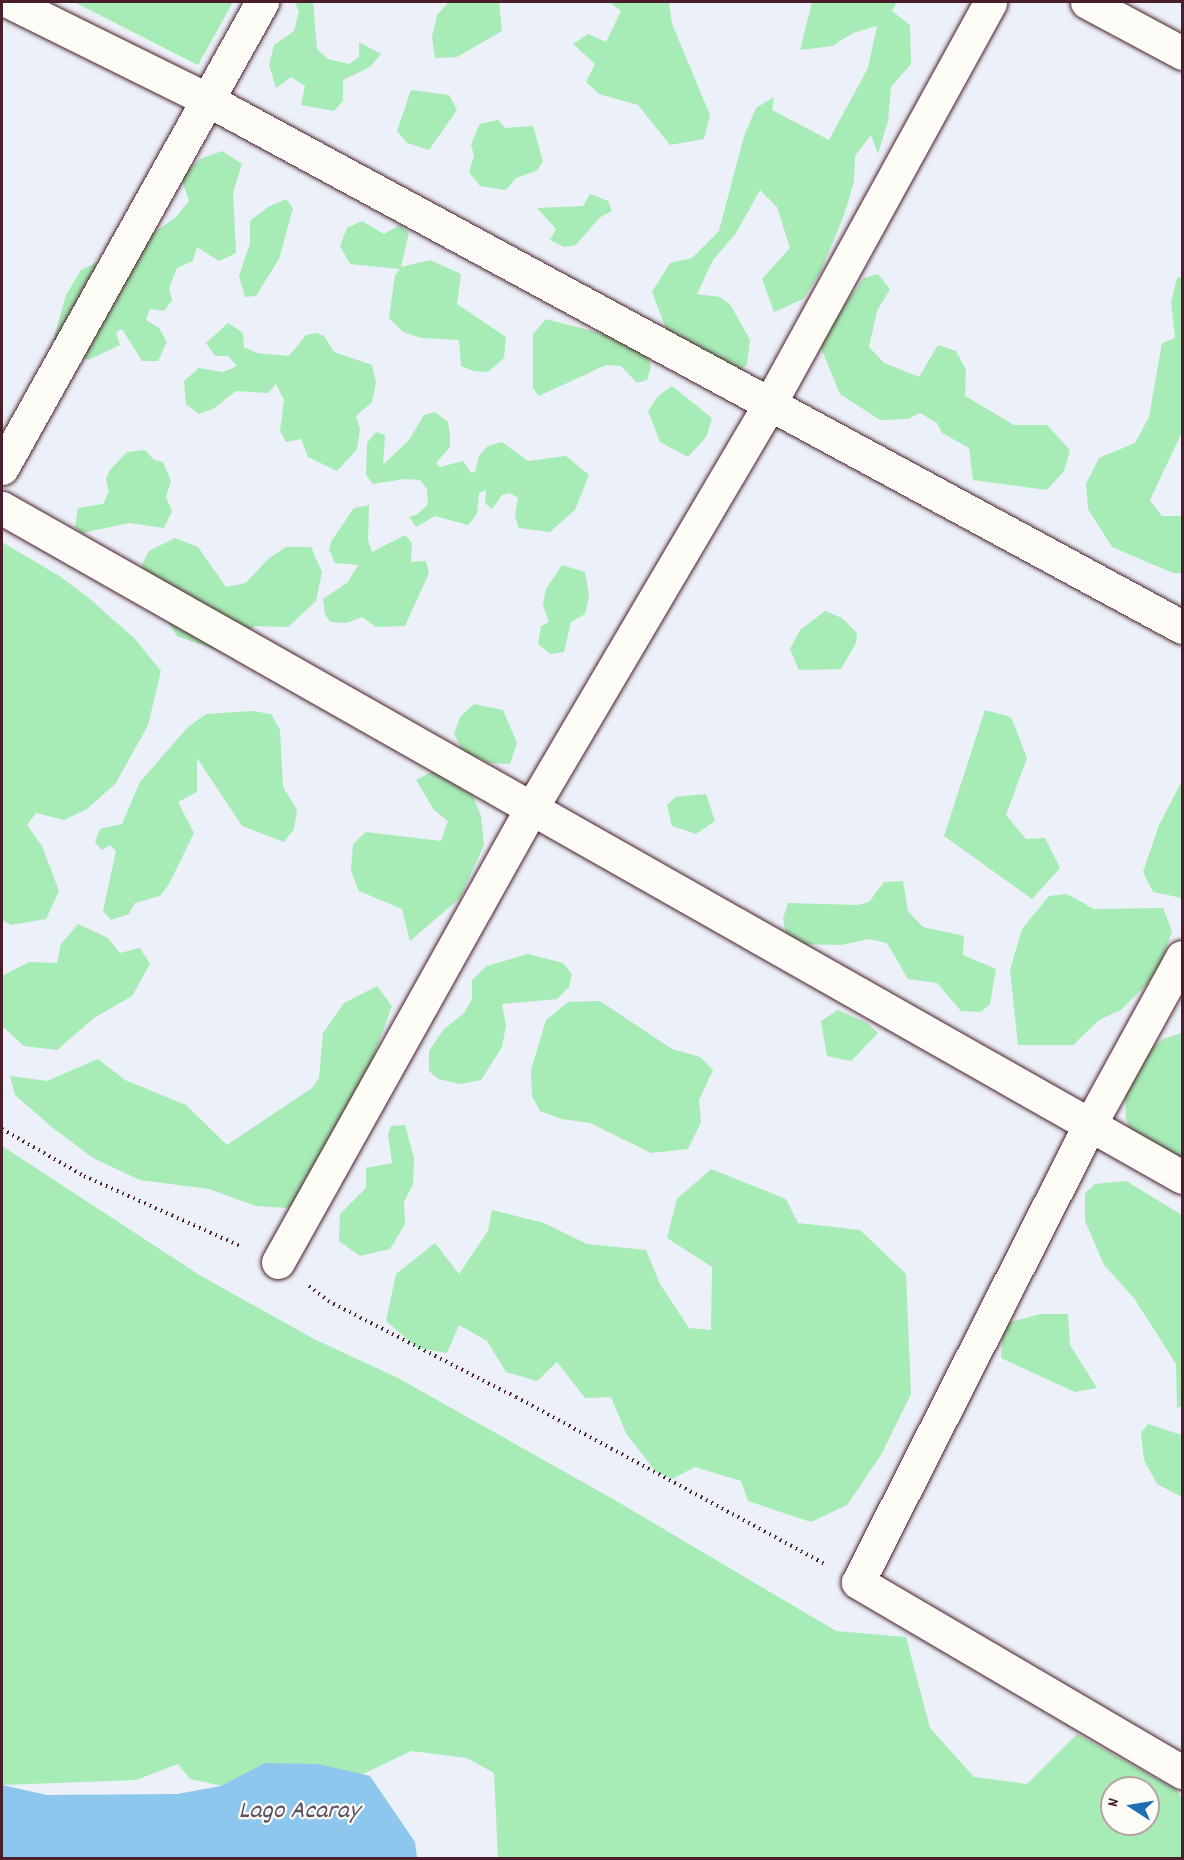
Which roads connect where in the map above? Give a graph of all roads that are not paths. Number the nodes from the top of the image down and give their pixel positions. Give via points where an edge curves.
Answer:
1 (10, 2) edge
2 (262, 2) edge
3 (990, 2) edge
4 (1087, 2) edge
5 (1182, 53) edge
6 (206, 99) junction
7 (770, 403) junction
8 (2, 468) edge
9 (2, 508) edge
10 (1182, 627) edge
11 (531, 809) junction
12 (1182, 957) edge
13 (1089, 1126) junction
14 (1182, 1177) edge
15 (278, 1262) road end
16 (1182, 1772) edge

1 - 6 street
2 - 6 street
3 - 7 street
4 - 5 street
6 - 7 street
6 - 8 street
7 - 10 street
7 - 11 street
9 - 11 street
11 - 13 street
11 - 15 street
12 - 13 street
13 - 14 street
13 - 16 street via 858,1582

